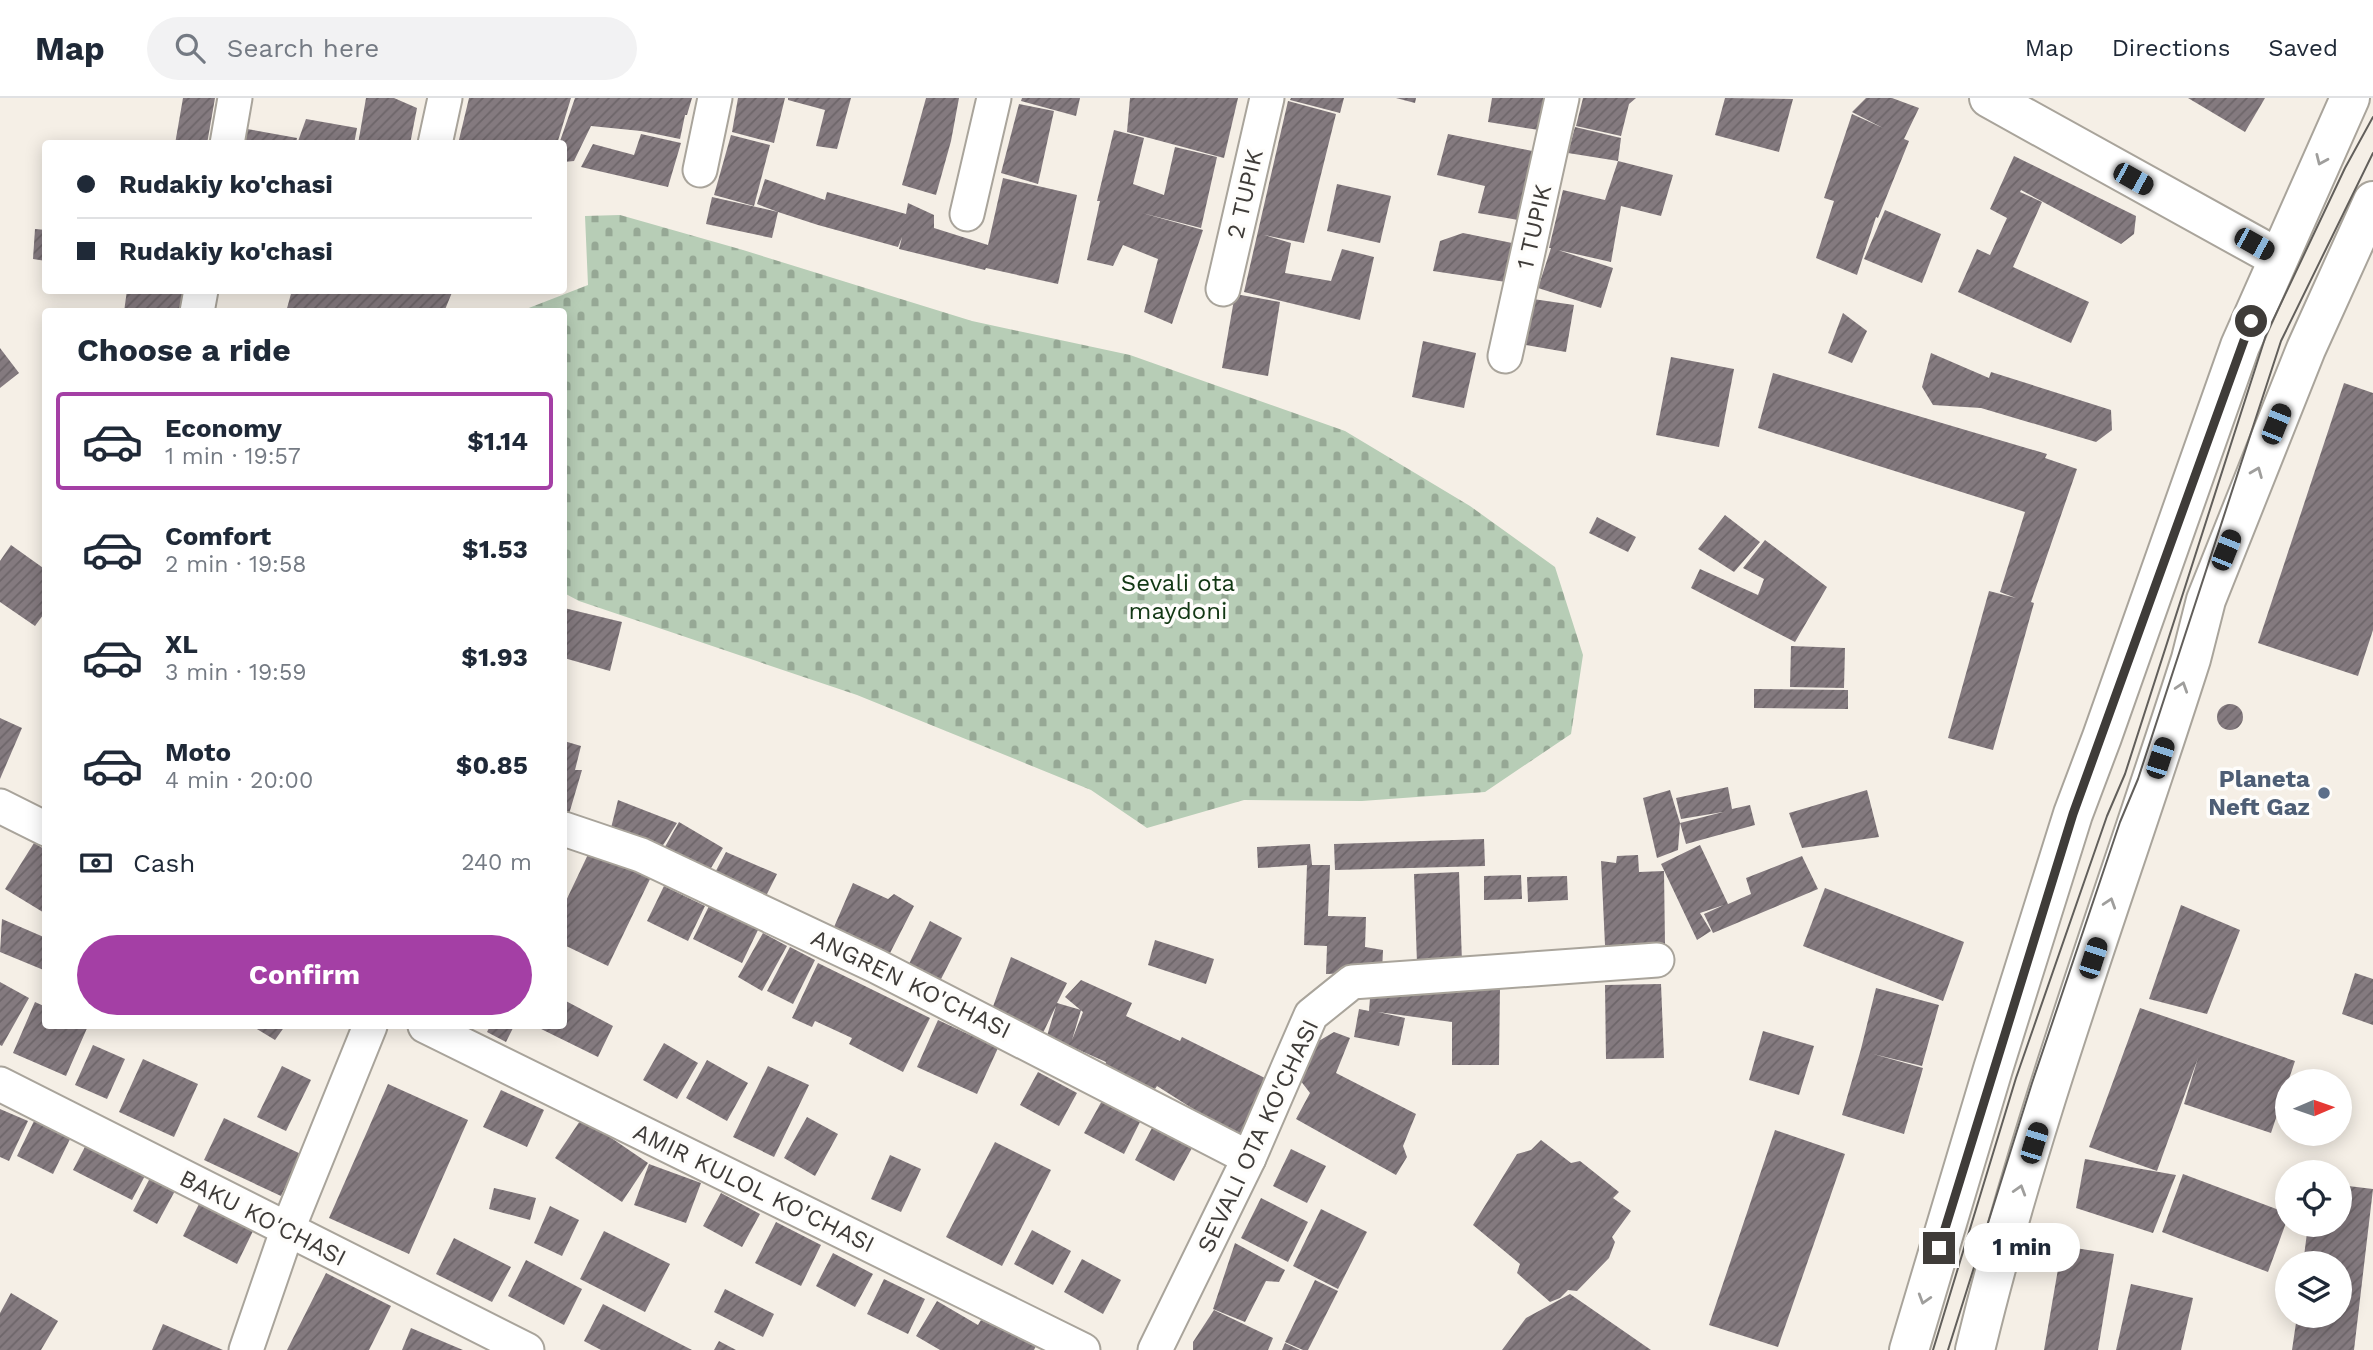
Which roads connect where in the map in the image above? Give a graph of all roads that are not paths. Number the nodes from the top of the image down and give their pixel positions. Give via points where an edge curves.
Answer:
1 (234, 98) edge
2 (445, 98) edge
3 (715, 98) edge
4 (994, 98) edge
5 (1267, 98) edge
6 (1562, 98) edge
7 (1989, 98) edge
8 (2350, 98) edge
9 (227, 140) edge
10 (436, 140) edge
11 (700, 170) dead end
12 (2373, 201) edge
13 (967, 214) dead end
14 (2278, 258) junction
15 (1223, 289) dead end
16 (1505, 356) dead end
17 (0, 806) edge
18 (42, 827) edge
19 (567, 830) edge
20 (1657, 960) dead end
21 (368, 1029) edge
22 (431, 1029) edge
23 (1993, 1069) junction
24 (0, 1084) edge
25 (2050, 1090) junction
26 (1250, 1158) junction
27 (288, 1231) junction
28 (246, 1350) edge
29 (527, 1350) edge
30 (1083, 1350) edge
31 (1155, 1350) edge
32 (1909, 1350) edge
33 (1975, 1350) edge

1 - 9 street
2 - 10 street
3 - 11 street
4 - 13 street
5 - 15 street, 2 TUPIK
6 - 16 street, 1 TUPIK
7 - 14 main road
8 -> 14 main road
25 -> 12 main road via 2206,600 2306,349
14 - 23 main road via 2240,346 2073,814
17 - 18 street
19 - 26 street, ANGREN KO'CHASI via 641,855 876,965
20 - 26 street, SEVALI OTA KO'CHASI via 1352,982 1311,1015
21 - 27 street
22 - 30 street, AMIR KULOL KO'CHASI
23 - 25 main road
23 -> 32 main road
24 - 27 street, BAKU KO'CHASI
33 -> 25 main road
26 - 31 street, SEVALI OTA KO'CHASI
27 - 28 street
27 - 29 street, BAKU KO'CHASI

